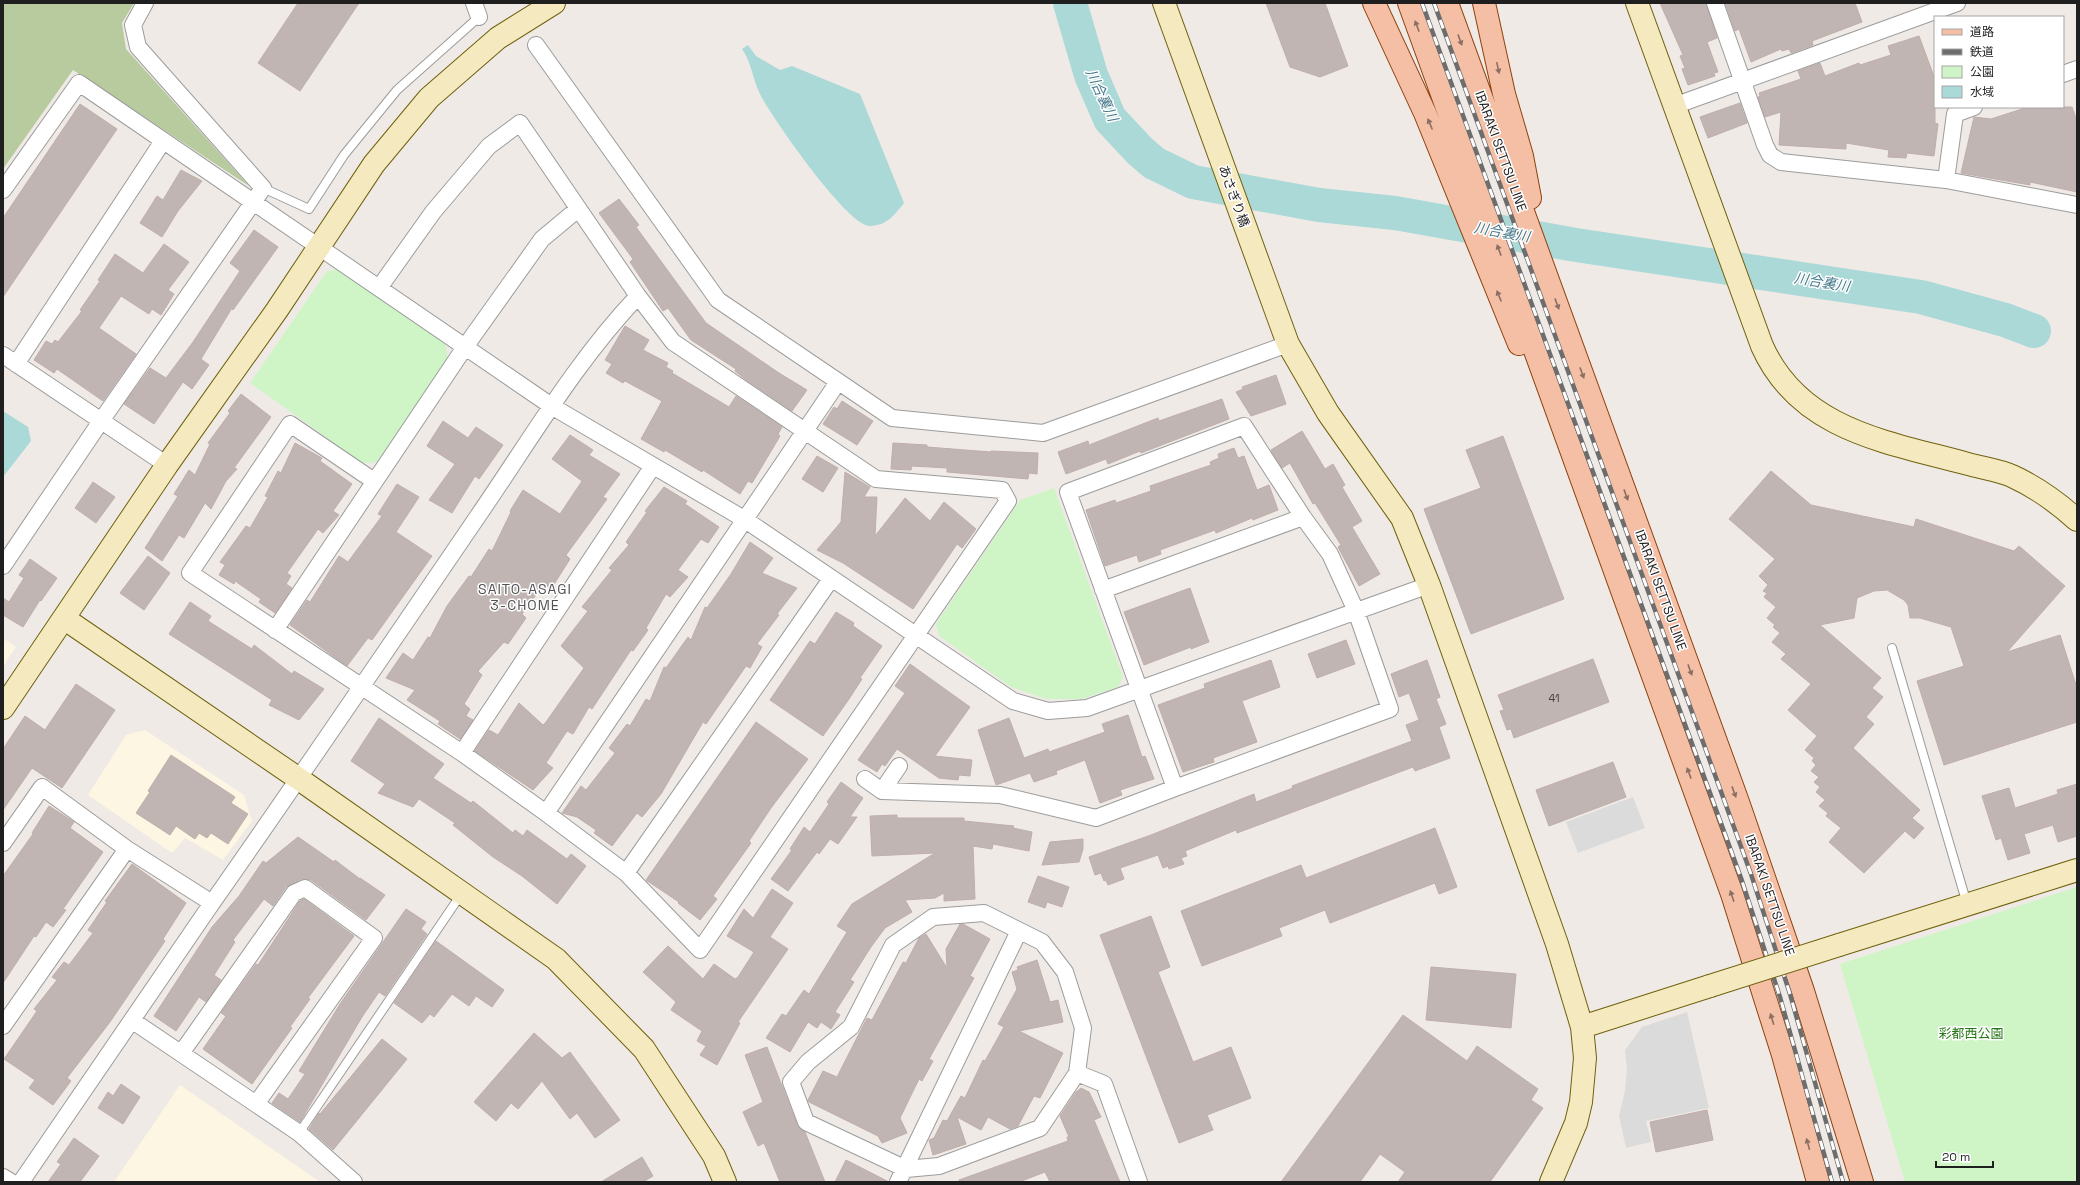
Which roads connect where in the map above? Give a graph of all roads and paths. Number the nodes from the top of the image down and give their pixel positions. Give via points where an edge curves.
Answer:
1 (145, 3) edge
2 (553, 3) edge
3 (1164, 3) edge
4 (1374, 3) edge
5 (1409, 3) edge
6 (1447, 3) edge
7 (1484, 3) edge
8 (1637, 3) edge
9 (1715, 3) edge
10 (1957, 3) edge
11 (477, 10) edge
12 (536, 45) dead end
13 (2077, 69) edge
14 (2064, 74) edge
15 (1743, 82) junction
16 (1674, 106) junction
17 (1971, 108) edge
18 (163, 141) junction
19 (1455, 157) junction
20 (1514, 159) junction
21 (1946, 180) junction
22 (263, 188) junction
23 (3, 190) edge
24 (252, 202) junction
25 (2077, 206) edge
26 (578, 209) junction
27 (319, 247) junction
28 (379, 288) junction
29 (638, 296) junction
30 (1288, 344) junction
31 (465, 347) junction
32 (9, 360) edge
33 (838, 382) junction
34 (553, 407) junction
35 (101, 421) junction
36 (804, 431) junction
37 (167, 465) junction
38 (653, 466) junction
39 (374, 481) junction
40 (1303, 517) junction
41 (744, 519) junction
42 (2077, 520) edge
43 (3, 566) edge
44 (831, 579) junction
45 (1429, 585) junction
46 (1103, 590) junction
47 (1356, 611) junction
48 (65, 619) junction
49 (275, 630) junction
50 (916, 637) junction
51 (1892, 648) dead end
52 (361, 687) junction
53 (1140, 691) junction
54 (3, 708) edge
55 (462, 753) junction
56 (898, 766) dead end
57 (299, 779) junction
58 (865, 779) dead end
59 (1175, 788) junction
60 (882, 791) junction
61 (546, 813) junction
62 (3, 843) edge
63 (127, 848) junction
64 (2077, 870) edge
65 (626, 873) junction
66 (463, 892) junction
67 (212, 903) junction
68 (1967, 904) junction
69 (1019, 931) junction
70 (133, 1021) junction
71 (3, 1026) edge
72 (1582, 1027) junction
73 (182, 1052) junction
74 (1077, 1073) junction
75 (256, 1104) junction
76 (299, 1133) junction
77 (902, 1175) edge
78 (3, 1177) edge
79 (11, 1182) edge
80 (21, 1182) edge
81 (354, 1182) edge
82 (725, 1182) edge
83 (1139, 1182) edge
84 (1551, 1182) edge
85 (1818, 1182) edge
86 (1862, 1182) edge

1 - 22 street via 133,26 138,47
2 - 27 street via 498,38 429,98 374,164
3 - 30 street, あさぎり橋
19 -> 4 main road
19 -> 5 main road
6 -> 20 main road, IBARAKI SETTSU LINE
7 -> 20 main road via 1504,94
8 - 16 street
9 - 15 street
10 - 15 street
11 - 22 lane via 397,90 344,155 309,209
12 - 33 street via 718,300
13 - 14 street
15 - 16 street
15 - 21 street via 1765,145 1774,159 1781,162
16 - 42 street via 1766,354 1793,392 1817,412 1858,434 2011,475 2054,499
17 - 21 street via 1955,114
18 - 23 street via 79,83
18 - 24 street
18 - 32 street
85 -> 19 main road via 1781,1048 1732,894 1572,452 1520,329
20 -> 86 main road, IBARAKI SETTSU LINE via 1547,277 1780,923
21 - 25 street
22 - 24 street
24 - 27 street
24 - 35 street
26 - 28 street via 520,122 488,146 433,212
26 - 29 street
26 - 31 street via 542,239
27 - 28 street
27 - 37 street
28 - 31 street
29 - 34 street via 609,327
29 - 36 street via 673,342
30 - 33 street via 1043,433 892,418
30 - 45 street, あさぎり橋 via 1328,413 1402,518
31 - 34 street
31 - 39 street
32 - 35 street
33 - 36 street
34 - 38 street
34 - 52 street
35 - 37 street
35 - 43 street
36 - 41 street
36 - 50 street via 876,478 1002,490 1008,501
37 - 48 street
38 - 41 street
38 - 55 street
39 - 49 street
39 - 49 street via 290,424 190,574
40 - 46 street
40 - 46 street via 1244,426 1068,492
40 - 47 street via 1330,554
41 - 44 street
41 - 61 street
44 - 50 street
44 - 65 street
45 - 47 street
45 - 72 street, あさぎり橋 via 1548,917
46 - 53 street
47 - 53 street
47 - 59 street via 1390,709
48 - 54 street
48 - 57 street
49 - 52 street
50 - 53 street via 1014,701 1048,711 1087,708
50 - 65 street via 700,950
51 - 68 lane
52 - 55 street
52 - 57 street
53 - 59 street
55 - 61 street
56 - 60 street
57 - 66 street
57 - 67 street
58 - 60 street
59 - 60 street via 1096,818 1000,795
61 - 65 street
62 - 63 street via 42,786
63 - 67 street
63 - 71 street
64 - 68 street
66 - 76 lane
66 - 82 street via 556,959 644,1049 714,1156
67 - 70 street
68 - 72 street, bridge
69 - 74 street via 1042,942 1065,972 1083,1028
69 - 77 street
69 - 77 street via 984,914 933,917 893,945 851,1027 808,1062 791,1082 806,1122
70 - 73 street
70 - 80 street
72 - 84 street, あさぎり橋 via 1585,1058 1581,1102 1576,1123
73 - 75 street
73 - 75 street via 294,893 305,888 374,938
74 - 77 street via 1040,1128 939,1166
74 - 83 street via 1104,1084
75 - 76 street
76 - 81 street
78 - 79 street

